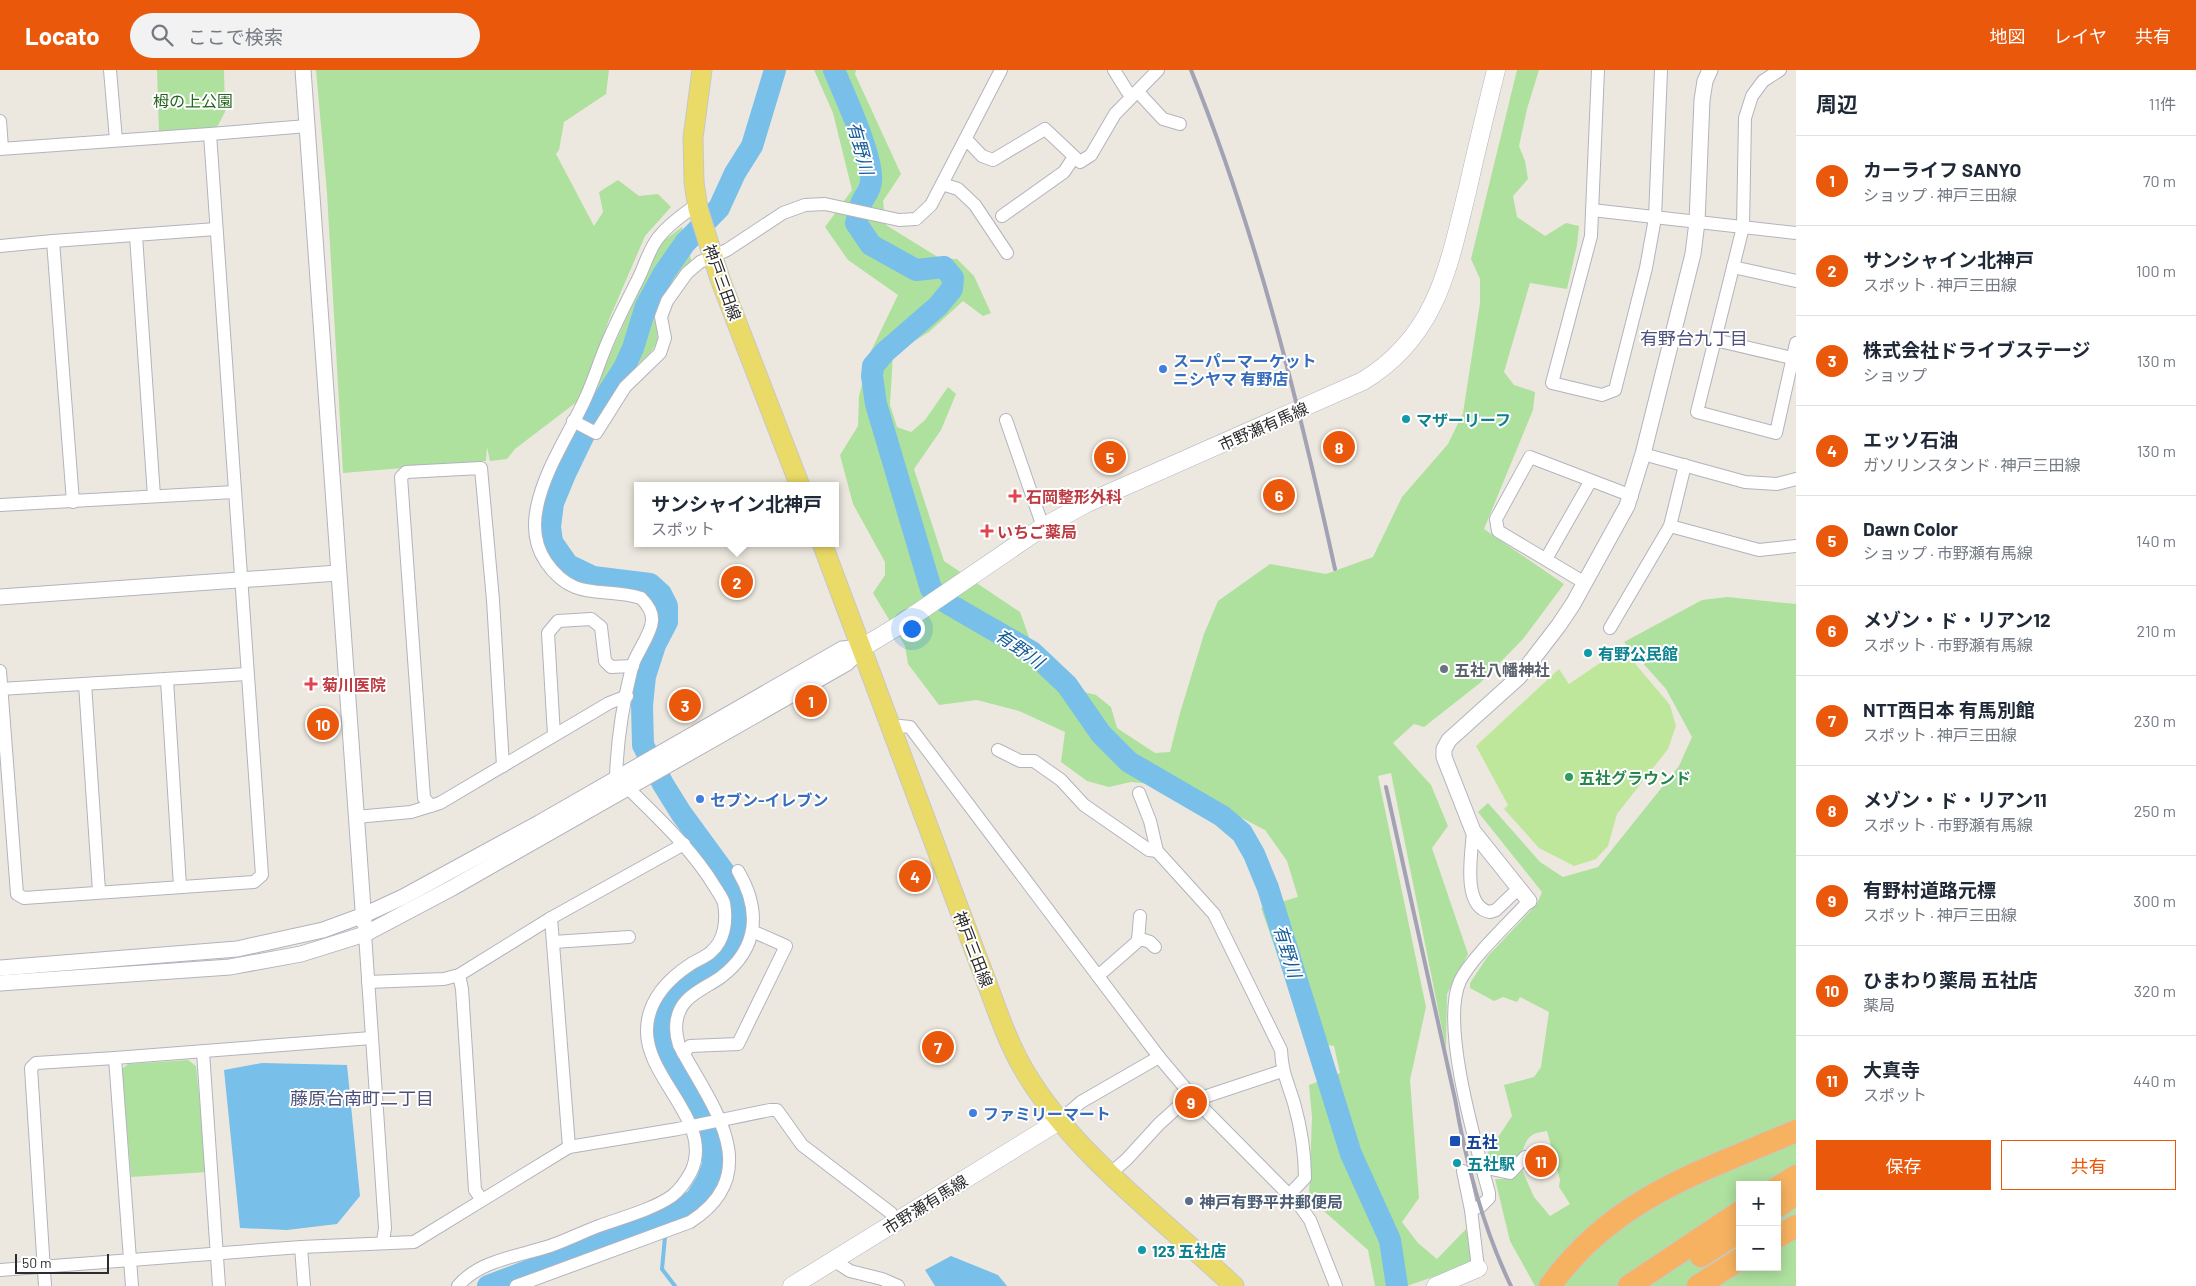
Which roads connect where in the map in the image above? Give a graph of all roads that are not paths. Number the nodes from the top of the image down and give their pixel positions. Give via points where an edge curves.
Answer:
1 (110, 70) edge
2 (303, 70) edge
3 (702, 70) edge
4 (1001, 70) edge
5 (1114, 70) edge
6 (1158, 70) edge
7 (1496, 70) edge
8 (1598, 70) edge
9 (1661, 70) edge
10 (1710, 70) edge
11 (1780, 70) edge
12 (1135, 93) junction
13 (0, 121) edge
14 (1180, 124) dead end
15 (307, 126) junction
16 (210, 134) junction
17 (966, 139) junction
18 (116, 140) junction
19 (1, 149) edge
20 (1074, 157) junction
21 (942, 184) junction
22 (698, 207) junction
23 (1592, 210) junction
24 (1002, 216) dead end
25 (1655, 218) junction
26 (1697, 222) junction
27 (1743, 227) junction
28 (216, 229) junction
29 (1796, 233) edge
30 (136, 236) junction
31 (53, 240) junction
32 (0, 246) edge
33 (1007, 253) dead end
34 (713, 256) junction
35 (1733, 267) junction
36 (1796, 282) edge
37 (1714, 340) junction
38 (1796, 344) edge
39 (1792, 358) junction
40 (1006, 420) dead end
41 (575, 422) junction
42 (1643, 454) junction
43 (1685, 466) junction
44 (1796, 479) edge
45 (798, 482) edge
46 (1590, 482) junction
47 (234, 492) junction
48 (154, 496) junction
49 (1632, 496) junction
50 (73, 502) junction
51 (0, 506) edge
52 (1670, 526) junction
53 (1042, 527) junction
54 (1796, 546) edge
55 (824, 547) edge
56 (1546, 559) junction
57 (338, 573) junction
58 (241, 580) junction
59 (1585, 583) junction
60 (0, 597) edge
61 (1610, 628) dead end
62 (863, 648) junction
63 (633, 666) junction
64 (0, 671) edge
65 (247, 674) junction
66 (167, 680) junction
67 (85, 684) junction
68 (0, 689) edge
69 (626, 696) junction
70 (892, 725) junction
71 (554, 736) junction
72 (998, 750) dead end
73 (503, 766) junction
74 (616, 778) junction
75 (628, 788) junction
76 (1139, 793) dead end
77 (431, 806) junction
78 (356, 817) junction
79 (1473, 831) junction
80 (684, 844) junction
81 (1157, 851) junction
82 (738, 872) dead end
83 (180, 886) junction
84 (1520, 888) junction
85 (99, 892) junction
86 (1529, 900) joint
87 (364, 915) junction
88 (1140, 916) dead end
89 (551, 918) junction
90 (752, 931) junction
91 (364, 934) junction
92 (629, 937) dead end
93 (1138, 938) junction
94 (553, 942) junction
95 (1155, 947) dead end
96 (0, 968) edge
97 (459, 975) junction
98 (1098, 976) junction
99 (368, 982) junction
100 (0, 983) edge
101 (371, 1038) junction
102 (203, 1052) junction
103 (683, 1053) junction
104 (115, 1058) junction
105 (1158, 1058) junction
106 (1282, 1071) junction
107 (1194, 1099) junction
108 (717, 1120) junction
109 (1059, 1121) junction
110 (693, 1125) junction
111 (1796, 1131) edge
112 (569, 1147) junction
113 (1525, 1157) dead end
114 (1482, 1167) junction
115 (1463, 1171) dead end
116 (1111, 1174) junction
117 (1796, 1176) edge
118 (1781, 1185) edge
119 (1796, 1194) edge
120 (1289, 1195) junction
121 (482, 1200) junction
122 (1781, 1204) edge
123 (1471, 1210) junction
124 (1736, 1215) edge
125 (897, 1222) junction
126 (1796, 1226) edge
127 (1736, 1234) edge
128 (1781, 1235) edge
129 (383, 1242) junction
130 (302, 1247) junction
131 (217, 1253) junction
132 (130, 1260) junction
133 (833, 1260) junction
134 (1736, 1262) edge
135 (44, 1266) junction
136 (1478, 1268) joint
137 (0, 1270) edge
138 (45, 1286) edge
139 (132, 1286) edge
140 (219, 1286) edge
141 (304, 1286) edge
142 (458, 1286) edge
143 (516, 1286) edge
144 (792, 1286) edge
145 (898, 1286) edge
146 (1234, 1286) edge
147 (1336, 1286) edge
148 (1436, 1286) edge
149 (1550, 1286) edge
150 (1629, 1286) edge
151 (1655, 1286) edge
152 (1698, 1286) edge

1 - 18 street
2 - 15 street
3 - 22 main road, 神戸三田線 via 693,138
4 - 17 street
5 - 12 street via 1127,91
6 - 12 street
7 - 53 main road, 市野瀬有馬線 via 1445,274 1424,321 1398,356 1363,381 1096,499
8 - 23 street
9 - 25 street
10 - 26 street via 1702,100
11 - 27 street via 1763,82 1752,96 1745,118
12 - 14 street via 1163,119
12 - 20 street via 1109,122 1090,155 1080,162
13 - 19 street
15 - 16 street
15 - 57 street
16 - 18 street
16 - 28 street
17 - 20 street via 982,156 993,160 1045,129
17 - 21 street
18 - 19 street
20 - 24 street via 1064,172
21 - 33 street via 966,194
21 - 34 street via 931,205 916,219 900,220 844,207 805,205 790,210
22 - 34 main road, 神戸三田線
22 - 41 street via 682,214 657,239
23 - 25 street
23 - 25 street via 1590,236 1552,383 1602,395 1615,390 1646,268
25 - 26 street
26 - 27 street
26 - 42 street via 1693,254
27 - 29 street
27 - 35 street
28 - 30 street
28 - 47 street
30 - 31 street
30 - 48 street
31 - 32 street
31 - 50 street
34 - 41 street via 688,273 667,301 661,317 665,338 660,353 625,387 596,433
34 - 45 main road, 神戸三田線
35 - 36 street
35 - 37 street
37 - 39 street
37 - 39 street via 1697,412 1776,433
38 - 39 street
40 - 53 street
41 - 63 street via 537,505 536,536 545,561 563,580 585,592 630,595 647,604 652,622
42 - 43 street
42 - 49 street
43 - 44 street via 1745,482 1777,484
43 - 52 street
46 - 49 street
46 - 56 street
46 - 56 street via 1530,457 1496,520 1498,531
47 - 48 street
47 - 58 street
48 - 50 street
49 - 59 street
50 - 51 street
52 - 54 street via 1759,550
52 - 61 street
53 - 62 main road, 市野瀬有馬線
55 - 62 main road, 神戸三田線
56 - 59 street
57 - 58 street
57 - 78 street
58 - 60 street
58 - 65 street
59 - 79 street via 1528,666 1446,744 1444,757
62 - 70 main road, 神戸三田線
62 - 74 street via 842,649
62 - 75 street via 847,664
63 - 69 street
63 - 71 street via 611,667 605,661 601,627 591,619 558,621 548,633
64 - 68 street
65 - 66 street
65 - 83 street via 262,875 254,882
66 - 67 street
66 - 83 street
67 - 68 street
67 - 85 street
68 - 85 street via 17,894 24,898
69 - 71 street
69 - 74 street
70 - 98 street via 910,727
70 - 109 main road, 神戸三田線 via 1007,1034 1024,1071
71 - 73 street
72 - 81 street via 1020,761 1034,761 1061,780 1084,805 1149,850
73 - 77 street
73 - 77 street via 481,468 406,472 401,477 424,798
74 - 87 street via 403,898
75 - 80 street
75 - 91 street
76 - 81 street
77 - 78 street via 411,812
78 - 87 street
79 - 84 street
79 - 84 street via 1470,878 1479,907 1490,912 1496,910
80 - 89 street
80 - 110 street via 723,900 726,920 722,935 711,952 668,980 658,993 647,1029 656,1065
81 - 106 street via 1214,914 1281,1050
82 - 90 street via 751,897 754,910
83 - 85 street
84 - 86 street
86 - 114 street via 1466,971 1455,997 1453,1020 1458,1059
87 - 91 street
87 - 96 street via 323,930 237,948
88 - 93 street
89 - 94 street
89 - 97 street
90 - 103 street via 729,970 687,1000 680,1009 676,1036
90 - 103 street via 786,946 738,1044 690,1046
91 - 99 street
91 - 100 street via 302,954 230,966
92 - 94 street
93 - 95 street
93 - 98 street
94 - 112 street
97 - 99 street via 444,979
97 - 121 street via 475,1190
98 - 105 street
99 - 101 street
101 - 102 street
101 - 129 street via 385,1228
102 - 104 street
102 - 131 street
103 - 108 street
104 - 132 street
104 - 135 street via 36,1063 31,1068
105 - 107 street
105 - 109 street via 1081,1102
106 - 107 street
106 - 120 street via 1294,1103 1305,1163 1305,1178
107 - 116 street via 1159,1124
107 - 120 street
108 - 110 street
108 - 125 street via 777,1110 802,1145 891,1213
108 - 143 street via 729,1145 728,1168 721,1190 704,1213 690,1222
109 - 116 main road, 神戸三田線
109 - 125 main road, 市野瀬有馬線
110 - 112 street
110 - 142 street via 695,1164 686,1181 672,1196 551,1245 473,1272
111 - 149 highway via 1654,1192 1594,1236
112 - 121 street
113 - 114 street via 1510,1173
114 - 123 street via 1489,1198
115 - 123 street
116 - 146 main road, 神戸三田線
117 - 118 highway
119 - 122 highway
120 - 147 street via 1310,1220
121 - 129 street via 414,1242
123 - 136 street
124 - 150 highway
125 - 133 main road, 市野瀬有馬線
126 - 128 highway
127 - 151 highway
129 - 130 street
130 - 131 street
130 - 141 street
131 - 132 street
131 - 140 street
132 - 135 street
132 - 139 street
133 - 144 main road, 市野瀬有馬線
133 - 145 street via 850,1271
134 - 152 highway
135 - 137 street
135 - 138 street
136 - 148 main road

